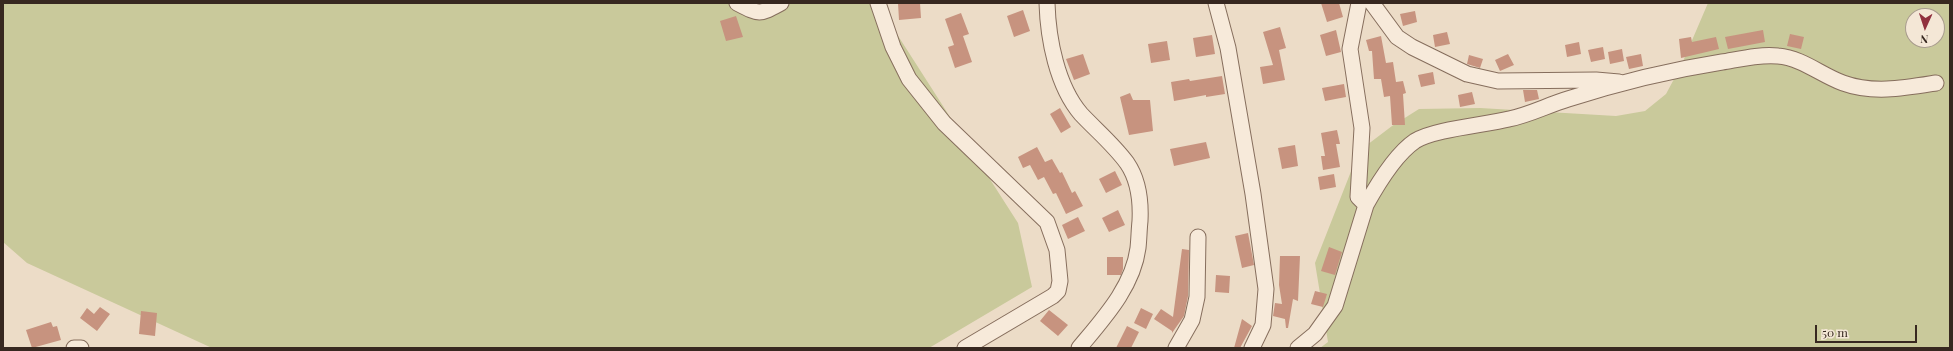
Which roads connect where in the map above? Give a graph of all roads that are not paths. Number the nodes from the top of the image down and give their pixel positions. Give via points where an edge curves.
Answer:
1 (737, 3) edge
2 (782, 3) edge
3 (878, 3) edge
4 (1047, 3) edge
5 (1216, 3) edge
6 (1359, 3) edge
7 (1372, 3) edge
8 (1626, 83) junction
9 (1936, 84) dead end
10 (1366, 205) junction
11 (1198, 237) dead end
12 (74, 348) edge
13 (81, 348) edge
14 (965, 348) edge
15 (1079, 348) edge
16 (1176, 348) edge
17 (1252, 348) edge
18 (1298, 348) edge

1 - 2 street via 758,13
3 - 14 street via 893,47 909,79 944,123 1047,222 1057,250 1060,281 1054,296
4 - 15 street via 1052,49 1068,96 1127,163 1138,190 1141,206 1138,249 1130,276 1112,309
5 - 17 street via 1228,48 1266,289 1263,325
6 - 10 street via 1350,49 1362,128 1358,197
7 - 8 street via 1397,37 1467,74 1498,80 1596,80
8 - 9 street via 1706,65 1777,56 1792,58 1843,83 1866,89 1897,89
8 - 10 street via 1510,119 1435,134 1416,141 1401,154
10 - 18 street via 1335,306 1315,334
11 - 16 street via 1197,297 1192,320
12 - 13 street

